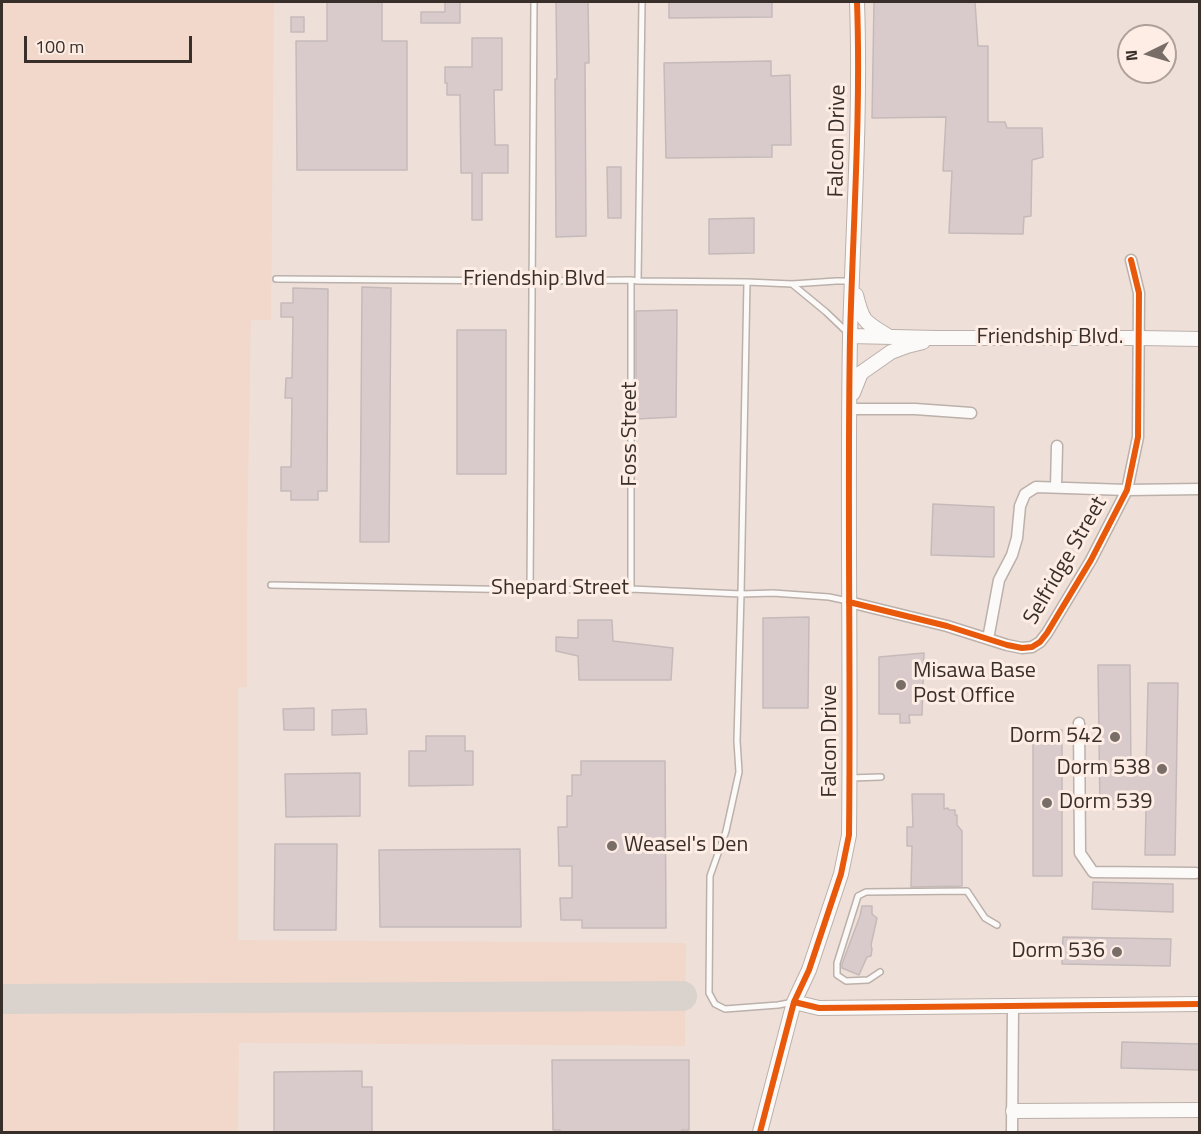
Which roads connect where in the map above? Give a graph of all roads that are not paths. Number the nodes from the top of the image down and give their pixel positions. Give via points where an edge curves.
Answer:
1 (534, 2) edge
2 (642, 2) edge
3 (857, 2) edge
4 (1131, 260) dead end
5 (276, 279) dead end
6 (631, 280) junction
7 (533, 281) junction
8 (638, 281) junction
9 (747, 282) junction
10 (852, 282) junction
11 (792, 284) junction
12 (850, 336) junction
13 (888, 336) junction
14 (937, 338) junction
15 (1140, 338) junction
16 (1200, 339) edge
17 (850, 404) junction
18 (971, 413) dead end
19 (1057, 446) dead end
20 (1056, 487) junction
21 (1200, 489) edge
22 (1127, 490) junction
23 (271, 585) dead end
24 (631, 589) junction
25 (530, 590) junction
26 (741, 594) junction
27 (849, 602) junction
28 (988, 639) junction
29 (1079, 723) dead end
30 (881, 777) dead end
31 (850, 778) junction
32 (1196, 873) dead end
33 (997, 925) dead end
34 (880, 972) dead end
35 (795, 1002) junction
36 (1200, 1004) edge
37 (1013, 1006) junction
38 (1200, 1110) edge
39 (1012, 1111) junction
40 (760, 1132) edge
41 (1012, 1132) edge

1 - 7 lane
2 - 8 lane
3 - 10 street, Falcon Drive
4 - 15 street, Selfridge Street via 1139,293
5 - 7 lane, Friendship Blvd
6 - 7 lane, Friendship Blvd
6 - 8 lane, Friendship Blvd
6 - 24 lane, Foss Street
7 - 25 lane
8 - 9 lane, Friendship Blvd
9 - 11 lane, Friendship Blvd
9 - 26 lane
10 - 11 lane, Friendship Blvd
10 - 12 street, Falcon Drive
10 - 13 street via 865,322
11 - 12 lane
12 - 13 street, Friendship Blvd.
12 - 17 street, Falcon Drive
13 - 14 street, Friendship Blvd.
14 - 15 street, Friendship Blvd.
14 - 17 street, Friendship Blvd. via 878,360 861,373
15 - 16 street, Friendship Blvd.
15 - 22 street, Selfridge Street via 1138,437
17 - 18 street
17 - 27 street, Falcon Drive
19 - 20 street
20 - 22 street
20 - 28 street via 1036,487 1024,494 1017,538 999,580
21 - 22 street
22 - 28 street, Selfridge Street via 1091,560 1040,642 1022,648
23 - 25 lane, Shepard Street
24 - 25 lane, Shepard Street
24 - 26 lane, Shepard Street
26 - 27 lane, Shepard Street via 829,597
26 - 35 lane via 739,772 711,876 709,993 715,1004 725,1009
27 - 28 street, Selfridge Street
27 - 31 street, Falcon Drive
29 - 32 street via 1080,853 1092,872
30 - 31 lane
31 - 35 street, Falcon Drive via 849,835 841,873
33 - 34 lane via 985,918 967,891 866,892 858,896 837,963 837,975 846,981 868,980
35 - 37 street via 819,1008
35 - 40 street, Falcon Drive
36 - 37 street
37 - 39 street
38 - 39 street
39 - 41 street

